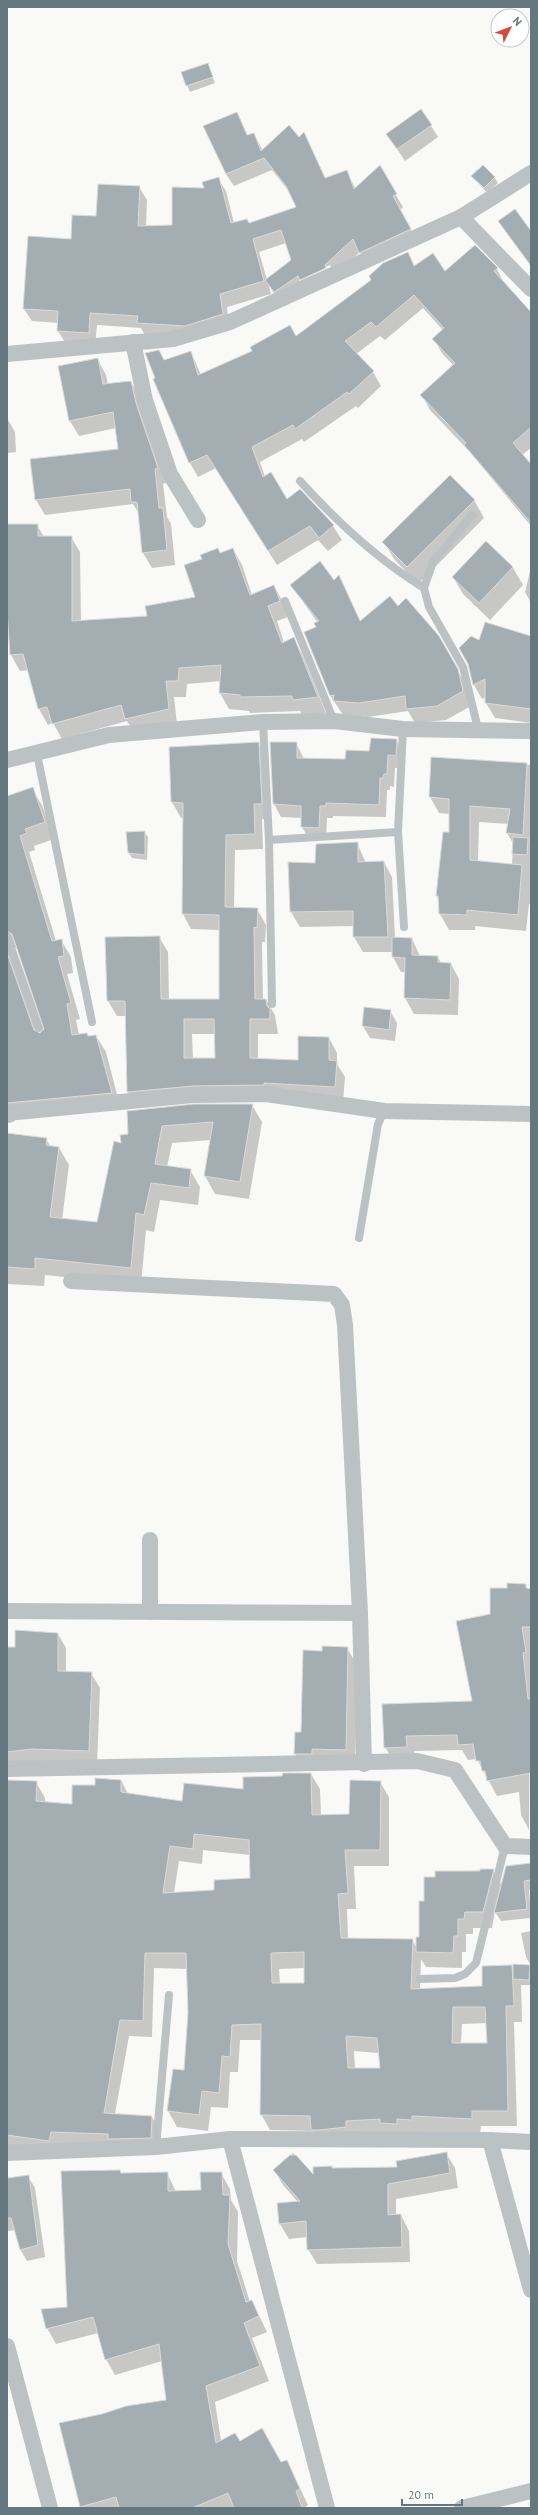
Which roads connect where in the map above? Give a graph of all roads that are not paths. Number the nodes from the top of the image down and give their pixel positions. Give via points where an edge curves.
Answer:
1 (531, 173) edge
2 (461, 217) junction
3 (531, 289) edge
4 (133, 342) junction
5 (7, 354) edge
6 (300, 481) dead end
7 (472, 515) dead end
8 (198, 520) dead end
9 (424, 588) junction
10 (285, 601) dead end
11 (334, 721) junction
12 (263, 722) junction
13 (403, 729) junction
14 (478, 729) junction
15 (531, 731) edge
16 (37, 754) junction
17 (7, 760) edge
18 (398, 832) junction
19 (269, 840) junction
20 (404, 927) dead end
21 (7, 936) edge
22 (272, 1004) dead end
23 (92, 1022) dead end
24 (39, 1028) dead end
25 (384, 1111) junction
26 (7, 1112) edge
27 (531, 1114) edge
28 (359, 1238) dead end
29 (71, 1281) dead end
30 (150, 1540) dead end
31 (7, 1611) edge
32 (150, 1612) junction
33 (360, 1613) junction
34 (364, 1764) junction
35 (7, 1769) edge
36 (505, 1846) junction
37 (531, 1846) edge
38 (420, 1979) dead end
39 (169, 1996) dead end
40 (230, 2138) junction
41 (490, 2140) junction
42 (531, 2142) edge
43 (156, 2147) junction
44 (7, 2153) edge
45 (531, 2290) edge
46 (7, 2346) edge
47 (531, 2491) edge
48 (50, 2508) edge
49 (327, 2508) edge
50 (462, 2508) edge

1 - 2 street
2 - 3 street
2 - 4 street via 230,322 173,339
4 - 5 street
4 - 8 street via 145,400 170,474
6 - 9 lane via 328,512 376,554
7 - 9 lane via 433,562
9 - 14 lane via 429,607 463,668
10 - 11 lane
11 - 12 street
11 - 13 street
12 - 16 street via 109,735
12 - 19 lane
13 - 14 street
13 - 18 lane
14 - 15 street
16 - 17 street
16 - 23 lane
18 - 19 lane
18 - 20 lane
19 - 22 lane
21 - 24 lane
25 - 26 street via 266,1094 193,1095
25 - 27 street
25 - 28 lane via 378,1124
29 - 33 street via 334,1294 342,1305 346,1325
30 - 32 street
31 - 32 street
32 - 33 street
33 - 34 street
34 - 35 street
34 - 36 street via 417,1761 455,1770
36 - 37 street
36 - 38 lane via 476,1963 465,1974 455,1978
39 - 43 lane
40 - 41 street
40 - 43 street
40 - 49 street
41 - 42 street
41 - 45 street
43 - 44 street
46 - 48 street
47 - 50 street

